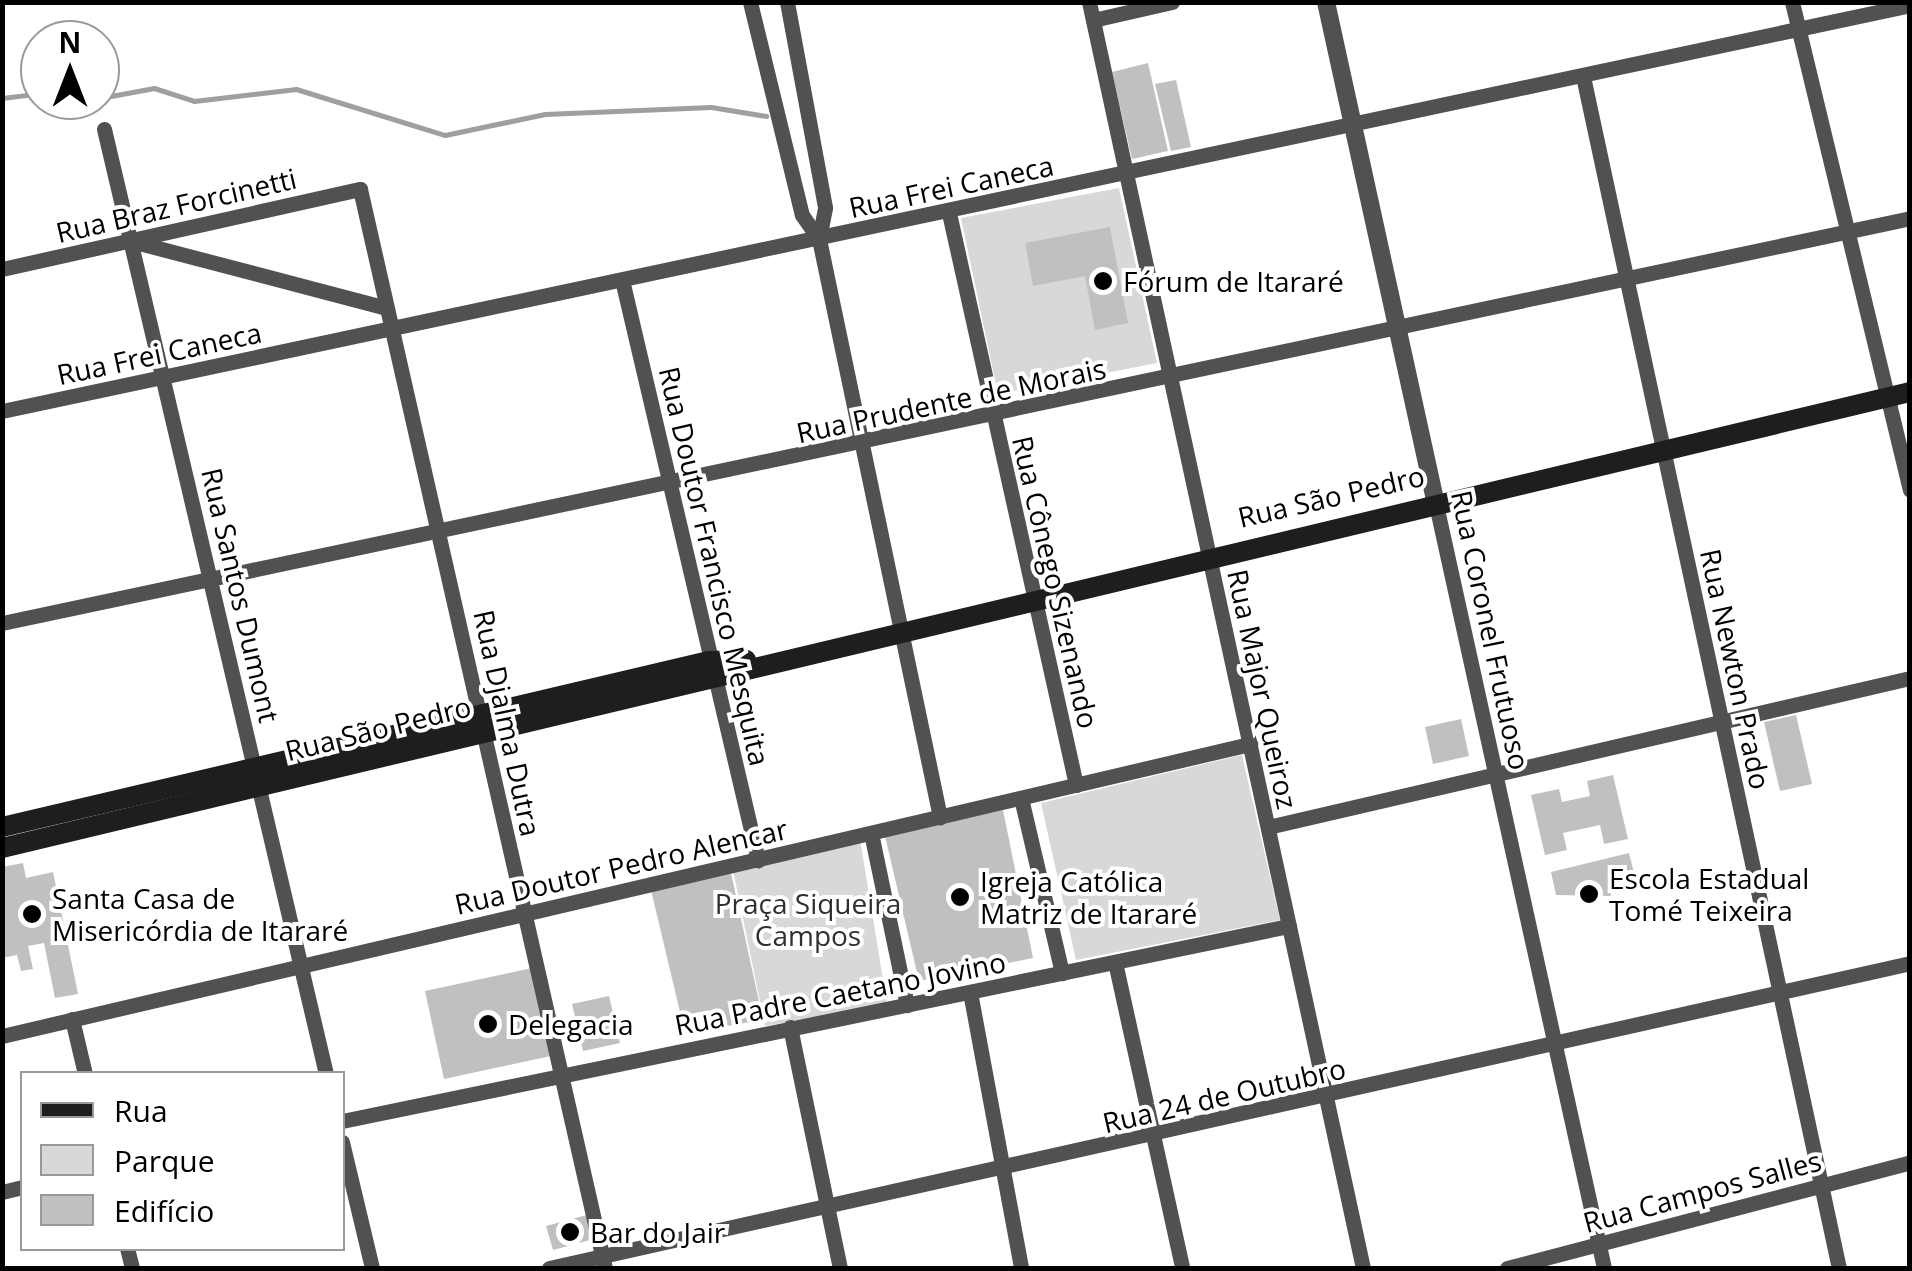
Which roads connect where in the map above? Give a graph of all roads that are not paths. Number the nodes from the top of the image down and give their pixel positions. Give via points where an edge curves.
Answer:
1 (768, 2) edge
2 (787, 2) edge
3 (1172, 2) edge
4 (1326, 2) edge
5 (1792, 2) edge
6 (1090, 3) edge
7 (751, 6) edge
8 (1910, 6) edge
9 (1093, 20) junction
10 (1798, 32) junction
11 (1584, 81) junction
12 (1354, 126) junction
13 (104, 128) dead end
14 (1126, 175) junction
15 (360, 189) joint
16 (949, 213) junction
17 (1910, 218) edge
18 (1847, 232) junction
19 (819, 239) junction
20 (131, 241) junction
21 (2, 269) edge
22 (1624, 276) junction
23 (623, 284) junction
24 (387, 308) junction
25 (1395, 328) junction
26 (392, 329) junction
27 (163, 377) junction
28 (1174, 377) junction
29 (1910, 392) edge
30 (1888, 397) junction
31 (2, 411) edge
32 (993, 419) junction
33 (862, 446) junction
34 (1665, 453) junction
35 (670, 482) junction
36 (1910, 490) edge
37 (1435, 500) junction
38 (442, 532) junction
39 (1209, 554) junction
40 (212, 577) junction
41 (1034, 598) junction
42 (2, 624) edge
43 (902, 630) junction
44 (711, 669) junction
45 (1910, 678) edge
46 (481, 722) junction
47 (1722, 722) junction
48 (1250, 744) junction
49 (1494, 774) junction
50 (257, 776) junction
51 (1076, 785) junction
52 (1021, 798) junction
53 (940, 817) junction
54 (2, 827) edge
55 (1268, 827) junction
56 (872, 834) junction
57 (2, 848) edge
58 (758, 860) junction
59 (524, 912) junction
60 (1289, 926) junction
61 (1115, 962) junction
62 (1910, 962) edge
63 (301, 967) junction
64 (1062, 973) junction
65 (970, 992) junction
66 (1778, 994) junction
67 (908, 1005) junction
68 (72, 1019) junction
69 (790, 1027) junction
70 (2, 1036) edge
71 (1554, 1046) junction
72 (84, 1071) edge
73 (325, 1071) edge
74 (561, 1076) junction
75 (1326, 1096) junction
76 (345, 1120) edge
77 (1153, 1137) junction
78 (345, 1155) edge
79 (1910, 1162) edge
80 (1003, 1171) junction
81 (1820, 1187) junction
82 (827, 1205) junction
83 (1597, 1244) junction
84 (603, 1262) edge
85 (372, 1268) edge
86 (549, 1268) edge
87 (840, 1268) edge
88 (1021, 1268) edge
89 (1182, 1268) edge
90 (1363, 1268) edge
91 (1507, 1268) edge
92 (1604, 1268) edge
93 (1838, 1268) edge

1 - 7 street
2 - 19 street via 825,208
3 - 9 street
4 - 12 street, Rua Coronel Frutuoso
5 - 10 street
6 - 9 street, Rua Major Queiroz
7 - 19 street via 802,215
8 - 10 street, Rua Frei Caneca
9 - 14 street, Rua Major Queiroz
10 - 11 street, Rua Frei Caneca
10 - 18 street
11 - 12 street, Rua Frei Caneca
11 - 22 street, Rua Newton Prado
12 - 14 street, Rua Frei Caneca
12 - 25 street, Rua Coronel Frutuoso
13 - 20 street, Rua Santos Dumont
14 - 16 street, Rua Frei Caneca
14 - 28 street, Rua Major Queiroz
15 - 20 street, Rua Braz Forcinetti
15 - 24 street, Rua Djalma Dutra
16 - 19 street, Rua Frei Caneca
16 - 32 street, Rua Cônego Sizenando
17 - 18 street, Rua Prudente de Morais
18 - 22 street, Rua Prudente de Morais
18 - 30 street
19 - 23 street, Rua Frei Caneca
19 - 33 street
20 - 21 street, Rua Braz Forcinetti
20 - 24 street
20 - 27 street, Rua Santos Dumont
22 - 25 street, Rua Prudente de Morais
22 - 34 street, Rua Newton Prado
23 - 26 street, Rua Frei Caneca
23 - 35 street, Rua Doutor Francisco Mesquita
24 - 26 street, Rua Djalma Dutra
25 - 28 street, Rua Prudente de Morais
25 - 37 street, Rua Coronel Frutuoso
26 - 27 street, Rua Frei Caneca
26 - 38 street, Rua Djalma Dutra
27 - 31 street, Rua Frei Caneca
27 - 40 street, Rua Santos Dumont
28 - 32 street, Rua Prudente de Morais
28 - 39 street, Rua Major Queiroz
29 - 30 main road, Rua São Pedro
30 - 34 main road, Rua São Pedro
30 - 36 street
32 - 33 street, Rua Prudente de Morais
32 - 41 street, Rua Cônego Sizenando
33 - 35 street, Rua Prudente de Morais
33 - 43 street
34 - 37 main road, Rua São Pedro
34 - 47 street, Rua Newton Prado
35 - 38 street, Rua Prudente de Morais
35 - 44 street, Rua Doutor Francisco Mesquita
37 - 39 main road, Rua São Pedro
37 - 49 street, Rua Coronel Frutuoso
38 - 40 street, Rua Prudente de Morais
38 - 46 street, Rua Djalma Dutra
39 - 41 main road, Rua São Pedro
39 - 48 street, Rua Major Queiroz
40 - 42 street, Rua Prudente de Morais
40 - 50 street, Rua Santos Dumont
41 - 43 main road, Rua São Pedro
41 - 51 street, Rua Cônego Sizenando
43 - 44 main road, Rua São Pedro
43 - 53 street
44 - 46 main road, Rua São Pedro
44 - 58 street, Rua Doutor Francisco Mesquita
45 - 47 street
46 - 50 main road, Rua São Pedro
46 - 59 street, Rua Djalma Dutra
47 - 49 street
47 - 66 street, Rua Newton Prado
48 - 51 street, Rua Doutor Pedro Alencar
48 - 55 street, Rua Major Queiroz
49 - 55 street
49 - 71 street, Rua Coronel Frutuoso
50 - 54 main road, Rua São Pedro
50 - 57 main road, Rua São Pedro
50 - 63 street, Rua Santos Dumont
51 - 52 street, Rua Doutor Pedro Alencar
52 - 53 street, Rua Doutor Pedro Alencar
52 - 64 street
53 - 56 street, Rua Doutor Pedro Alencar
55 - 60 street, Rua Major Queiroz
56 - 58 street, Rua Doutor Pedro Alencar
56 - 67 street
58 - 59 street, Rua Doutor Pedro Alencar
59 - 63 street, Rua Doutor Pedro Alencar
59 - 74 street, Rua Djalma Dutra
60 - 61 street, Rua Padre Caetano Jovino
60 - 75 street, Rua Major Queiroz
61 - 64 street, Rua Padre Caetano Jovino
61 - 77 street
62 - 66 street, Rua 24 de Outubro
63 - 68 street, Rua Doutor Pedro Alencar
63 - 73 street, Rua Santos Dumont
64 - 65 street, Rua Padre Caetano Jovino
65 - 67 street, Rua Padre Caetano Jovino
65 - 80 street
66 - 71 street, Rua 24 de Outubro
66 - 81 street, Rua Newton Prado
67 - 69 street, Rua Padre Caetano Jovino
68 - 70 street, Rua Doutor Pedro Alencar
68 - 72 street
69 - 74 street, Rua Padre Caetano Jovino
69 - 82 street
71 - 75 street, Rua 24 de Outubro
71 - 83 street, Rua Coronel Frutuoso
74 - 76 street, Rua Padre Caetano Jovino
74 - 84 street, Rua Djalma Dutra
75 - 77 street, Rua 24 de Outubro
75 - 90 street, Rua Major Queiroz
77 - 80 street, Rua 24 de Outubro
77 - 89 street
78 - 85 street
79 - 81 street, Rua Campos Salles
80 - 82 street, Rua 24 de Outubro
80 - 88 street
81 - 83 street, Rua Campos Salles
81 - 93 street, Rua Newton Prado
82 - 84 street, Rua 24 de Outubro
82 - 87 street
83 - 91 street, Rua Campos Salles
83 - 92 street, Rua Coronel Frutuoso
84 - 86 street, Rua 24 de Outubro

